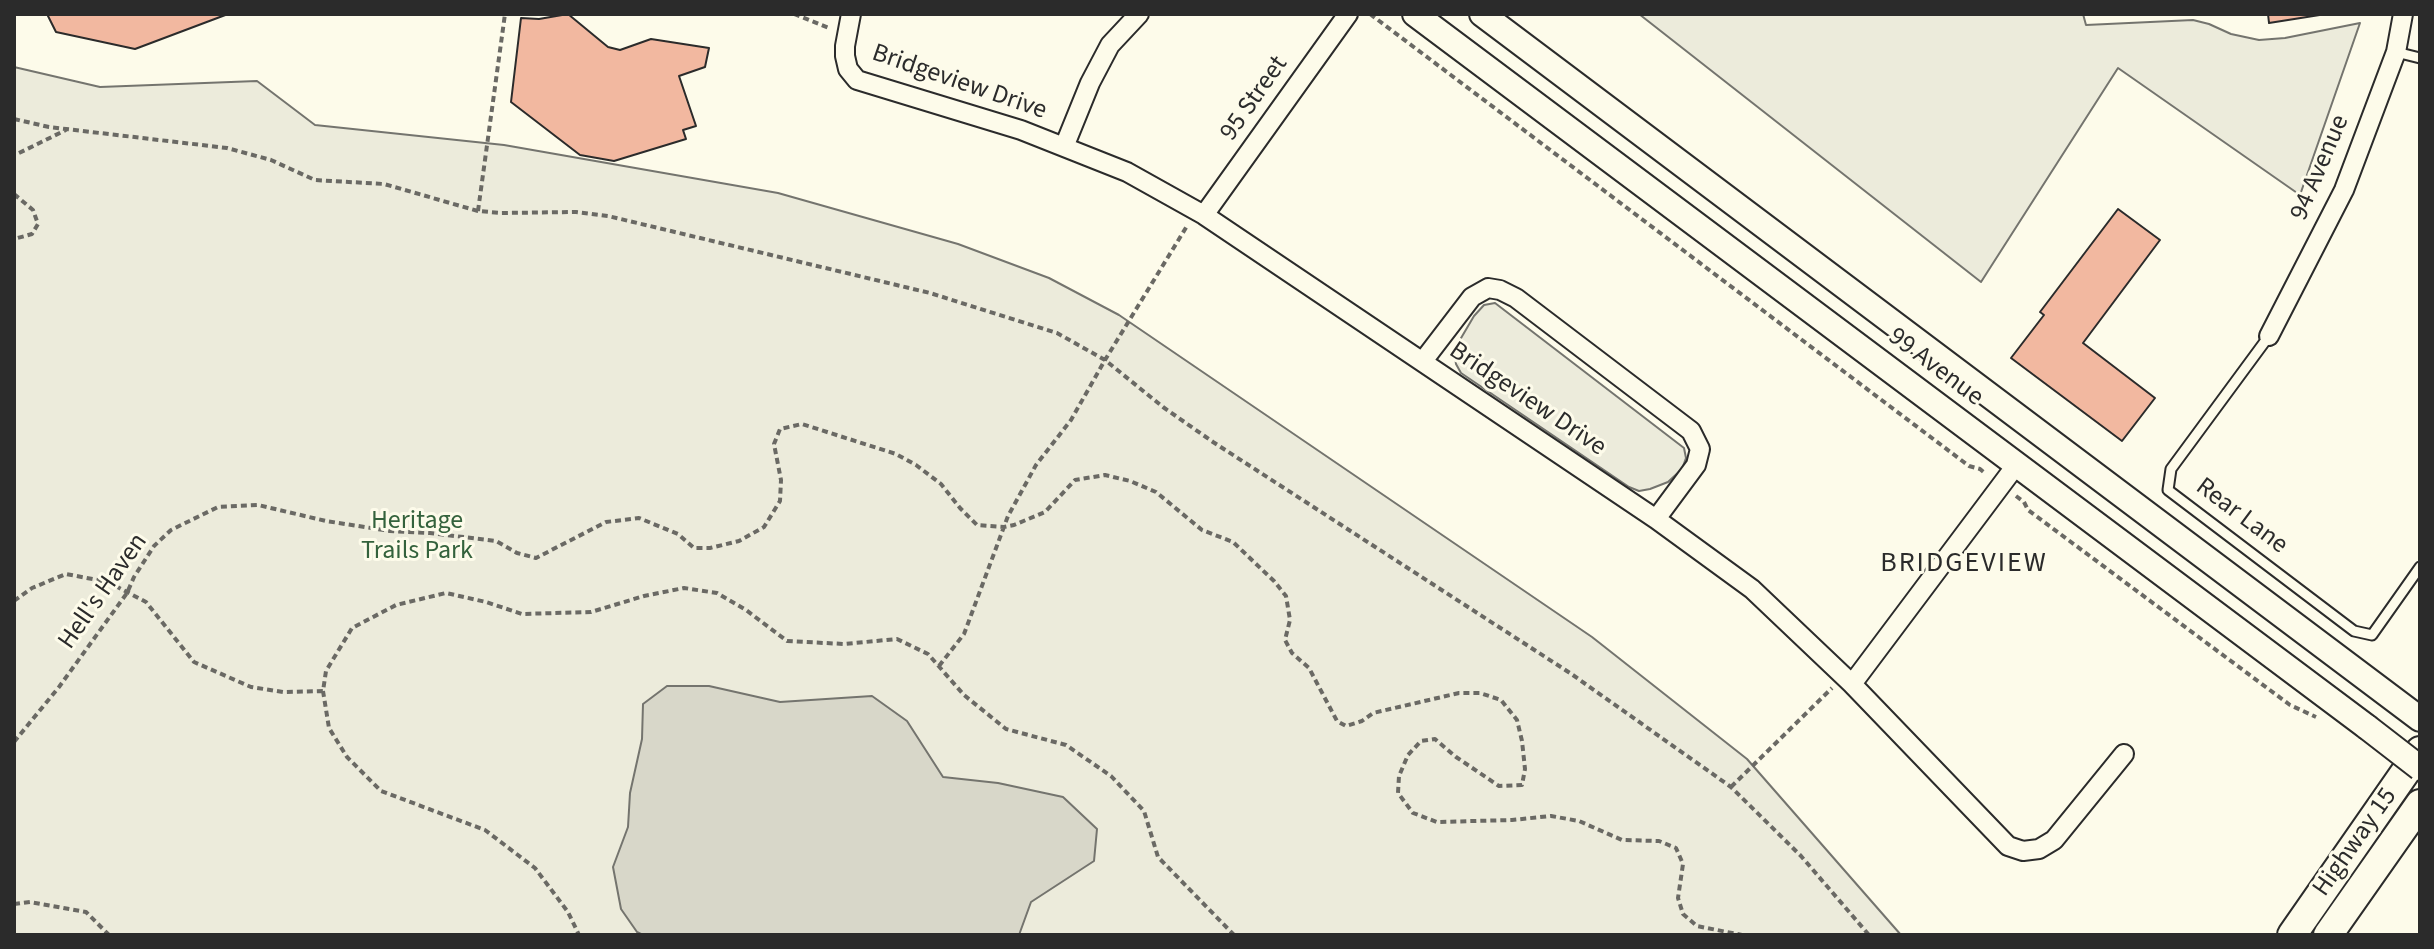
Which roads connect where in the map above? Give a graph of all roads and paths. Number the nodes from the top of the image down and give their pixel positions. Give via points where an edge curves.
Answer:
1 (505, 14) edge
2 (794, 14) edge
3 (1139, 14) edge
4 (1348, 14) edge
5 (1370, 14) edge
6 (1415, 14) edge
7 (1482, 14) edge
8 (1495, 14) edge
9 (2403, 14) edge
10 (849, 23) edge
11 (1512, 37) junction
12 (2396, 52) junction
13 (2420, 58) edge
14 (14, 119) edge
15 (68, 129) junction
16 (1064, 147) junction
17 (19, 153) dead end
18 (14, 194) edge
19 (478, 211) junction
20 (1200, 212) junction
21 (14, 239) edge
22 (2269, 336) joint
23 (1105, 360) junction
24 (1423, 361) junction
25 (2017, 464) junction
26 (1980, 469) dead end
27 (2024, 502) dead end
28 (1656, 519) junction
29 (1004, 527) junction
30 (2420, 567) edge
31 (127, 593) junction
32 (14, 601) edge
33 (938, 666) junction
34 (1848, 680) junction
35 (323, 691) junction
36 (2420, 719) edge
37 (2324, 720) dead end
38 (14, 742) edge
39 (2420, 751) edge
40 (2124, 754) dead end
41 (2420, 768) edge
42 (1731, 787) junction
43 (2420, 804) edge
44 (14, 904) edge
45 (109, 935) edge
46 (579, 935) edge
47 (1234, 935) edge
48 (1742, 935) edge
49 (1869, 935) edge
50 (2292, 935) edge
51 (2328, 935) edge

1 - 19 path
2 - 10 path
3 - 16 street via 1110,45
4 - 20 street, 95 Street
5 - 26 path via 1969,466
6 - 25 main road, 99 Avenue
7 - 11 main road, 99 Avenue
8 - 11 main road
9 - 12 street, 94 Avenue
10 - 16 street, Bridgeview Drive via 845,56 857,80
11 - 36 main road, 99 Avenue
12 - 13 lane
12 - 22 street, 94 Avenue via 2344,190
14 - 15 path
15 - 17 path
15 - 19 path via 227,148 315,180 384,184
16 - 20 street, Bridgeview Drive via 1127,172
18 - 21 path via 38,219 32,234
19 - 23 path via 608,216 930,293 1057,333
20 - 23 path
20 - 24 street, Bridgeview Drive
22 - 30 lane, Rear Lane via 2171,469 2168,490 2354,631 2372,635
23 - 29 path via 1071,420 1036,465
23 - 42 path via 1213,442 1570,673
24 - 28 street, Bridgeview Drive
24 - 28 street via 1472,297 1488,288 1516,298 1691,431 1700,449 1696,465
25 - 34 street
25 - 41 main road, 99 Avenue, bridge
27 - 37 path via 2290,705
28 - 34 street, Bridgeview Drive via 1752,589
29 - 31 path, Hell's Haven via 977,525 941,484 896,454 802,424 780,429 774,444 780,501 764,527 739,541 694,548 678,534 639,518 606,522 536,558 496,541 390,531 258,505 218,507 171,530 154,546
29 - 33 path via 964,634
29 - 48 path via 1045,512 1075,480 1105,475 1156,492 1202,530 1233,542 1286,596 1290,620 1285,640 1309,668 1337,721 1346,726 1373,713 1459,693 1501,700 1517,720 1525,769 1522,785 1499,786 1435,739 1421,741 1399,776 1398,793 1413,813 1437,822 1551,816 1579,821 1622,840 1659,841 1676,848 1683,864 1678,898 1683,914 1697,926
31 - 32 path via 108,582 66,574
31 - 35 path via 146,602 194,662 251,687
31 - 38 path, Hell's Haven
33 - 35 path via 928,654 897,639 844,644 787,641 717,593 684,588 591,612 522,614 446,593 396,605 352,628 326,671
33 - 47 path via 1006,729 1066,745 1111,776 1144,811 1158,857
34 - 40 street, Bridgeview Drive via 2008,846 2023,851 2054,840
34 - 42 path
35 - 46 path via 329,728 347,757 381,791 485,830 535,868
39 - 50 main road, Highway 15
42 - 49 path via 1801,856
43 - 51 main road, Highway 15
44 - 45 path via 86,912

